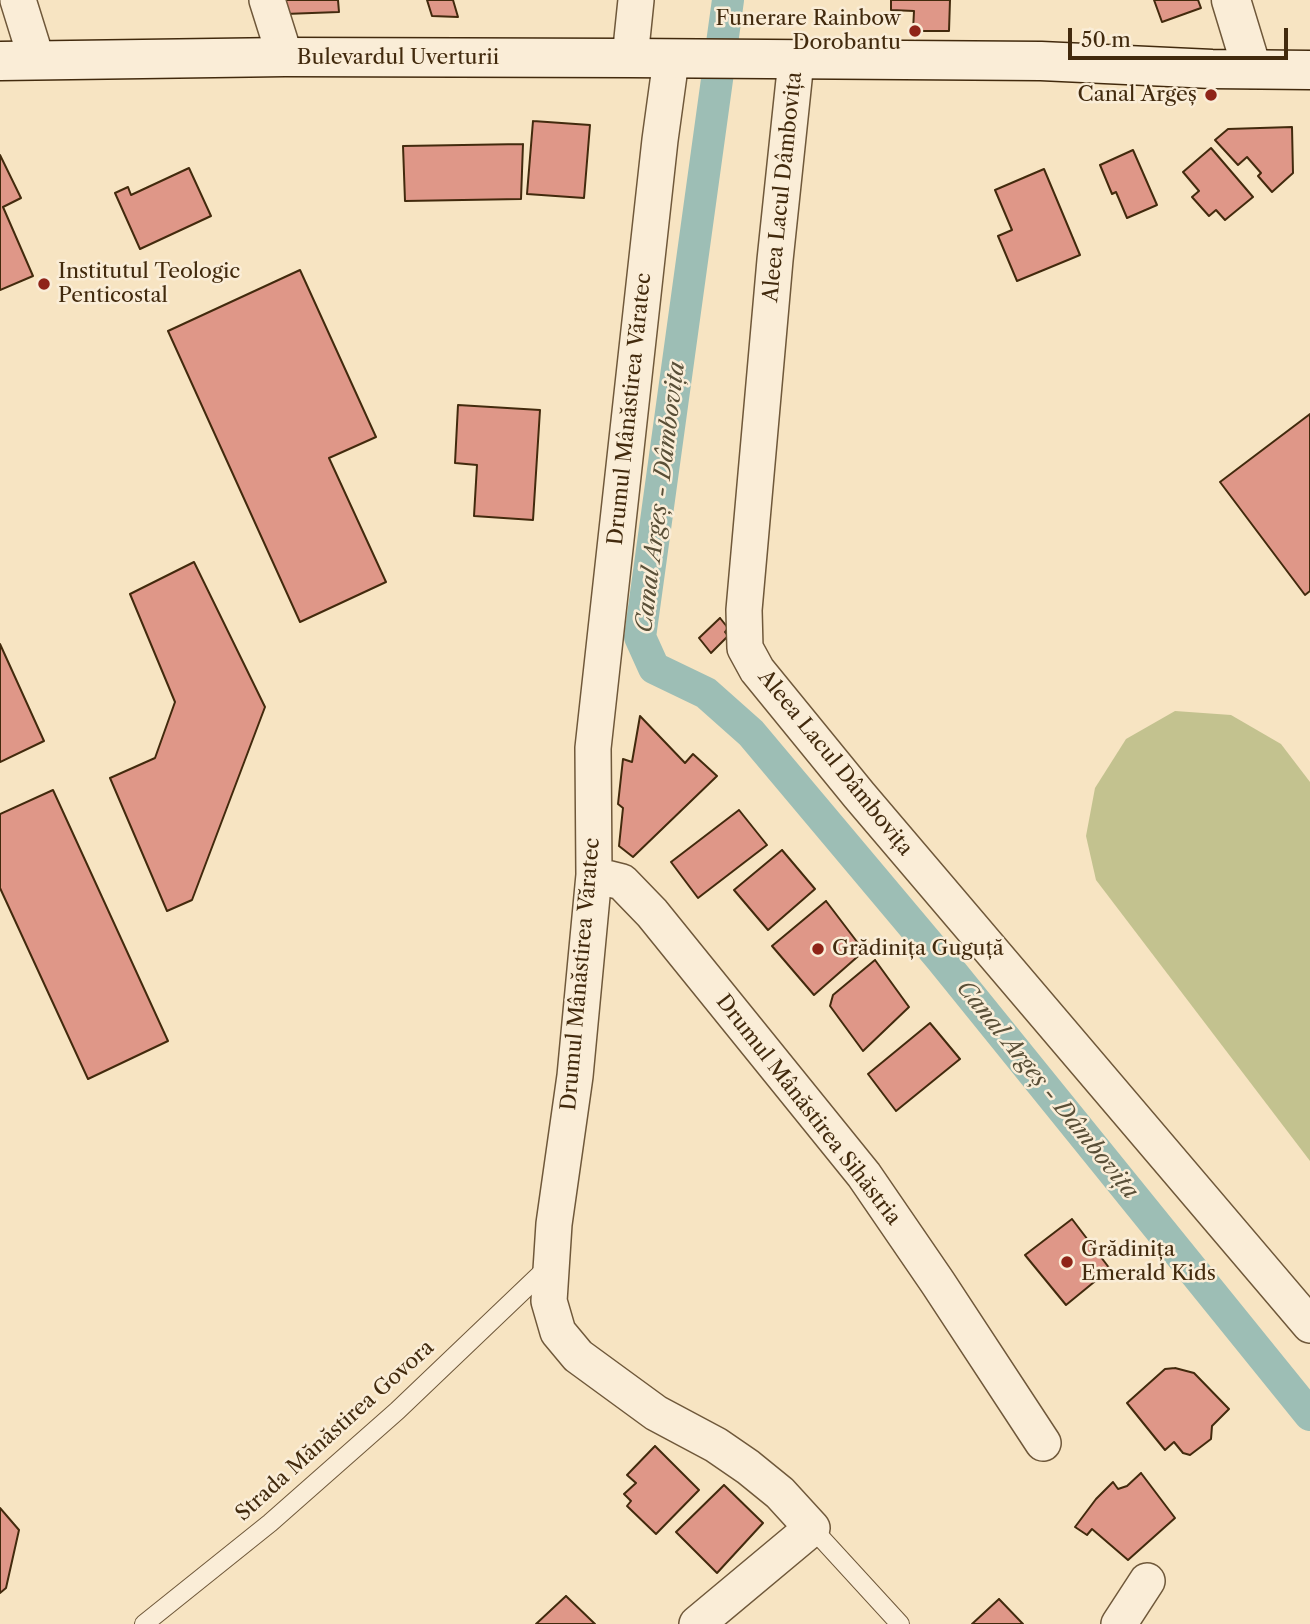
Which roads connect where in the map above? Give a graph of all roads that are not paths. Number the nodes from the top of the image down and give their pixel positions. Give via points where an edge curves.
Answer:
1 (18, 0) edge
2 (267, 0) edge
3 (636, 0) edge
4 (1231, 0) edge
5 (285, 57) junction
6 (630, 58) junction
7 (671, 60) junction
8 (18, 61) edge
9 (796, 61) junction
10 (1252, 69) junction
11 (1310, 70) edge
12 (594, 875) junction
13 (551, 1265) junction
14 (1310, 1325) edge
15 (1043, 1443) dead end
16 (812, 1528) junction
17 (1147, 1581) dead end
18 (144, 1624) edge
19 (697, 1624) edge
20 (900, 1624) edge
21 (1119, 1624) edge

1 - 8 street
2 - 5 street
3 - 6 street
4 - 10 main road
5 - 6 main road, Bulevardul Uverturii
5 - 8 main road, Bulevardul Uverturii
6 - 7 main road, Bulevardul Uverturii
7 - 9 main road, Bulevardul Uverturii
7 - 12 street, Drumul Mânăstirea Văratec via 593,748
9 - 10 main road, Bulevardul Uverturii via 1041,61
9 - 14 street, Aleea Lacul Dâmbovița via 744,610 745,648 757,670 859,795
10 - 11 main road, Bulevardul Uverturii
12 - 13 street, Drumul Mânăstirea Văratec
12 - 15 street, Drumul Mânăstirea Sihăstria via 622,882 652,914 864,1175
13 - 16 street, Drumul Mânăstirea Văratec via 549,1301 558,1332 578,1356 656,1413 748,1467
13 - 18 lane, Strada Mănăstirea Govora via 397,1411 270,1523
16 - 19 street
16 - 20 lane
17 - 21 street

